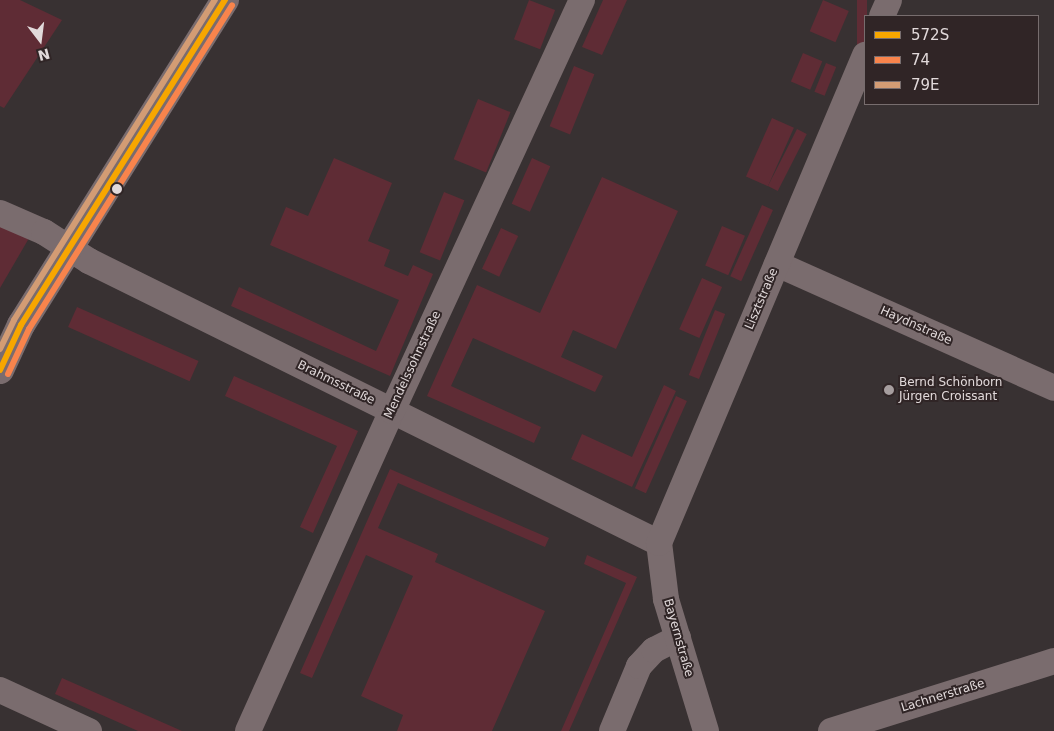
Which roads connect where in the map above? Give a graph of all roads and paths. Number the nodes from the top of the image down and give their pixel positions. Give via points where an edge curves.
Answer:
1 (225, 0) edge
2 (582, 0) edge
3 (888, 0) edge
4 (882, 15) edge
5 (864, 57) edge
6 (0, 213) edge
7 (68, 248) junction
8 (777, 264) junction
9 (0, 370) edge
10 (1054, 388) edge
11 (392, 411) junction
12 (659, 543) junction
13 (678, 638) junction
14 (1054, 661) edge
15 (0, 690) edge
16 (89, 731) edge
17 (248, 731) edge
18 (612, 731) edge
19 (706, 731) edge
20 (831, 731) edge

1 - 7 street
2 - 11 street, Mendelssohnstraße
3 - 4 street
5 - 8 street, Lisztstraße
6 - 7 street, Brahmsstraße via 44,232
7 - 9 street via 21,325
7 - 11 street, Brahmsstraße
8 - 10 street, Haydnstraße
8 - 12 street, Lisztstraße
11 - 12 street, Brahmsstraße
11 - 17 street, Mendelssohnstraße
12 - 13 street, Bayernstraße via 666,598
13 - 18 street via 654,650 639,666
13 - 19 street, Bayernstraße
14 - 20 street, Lachnerstraße
15 - 16 street

